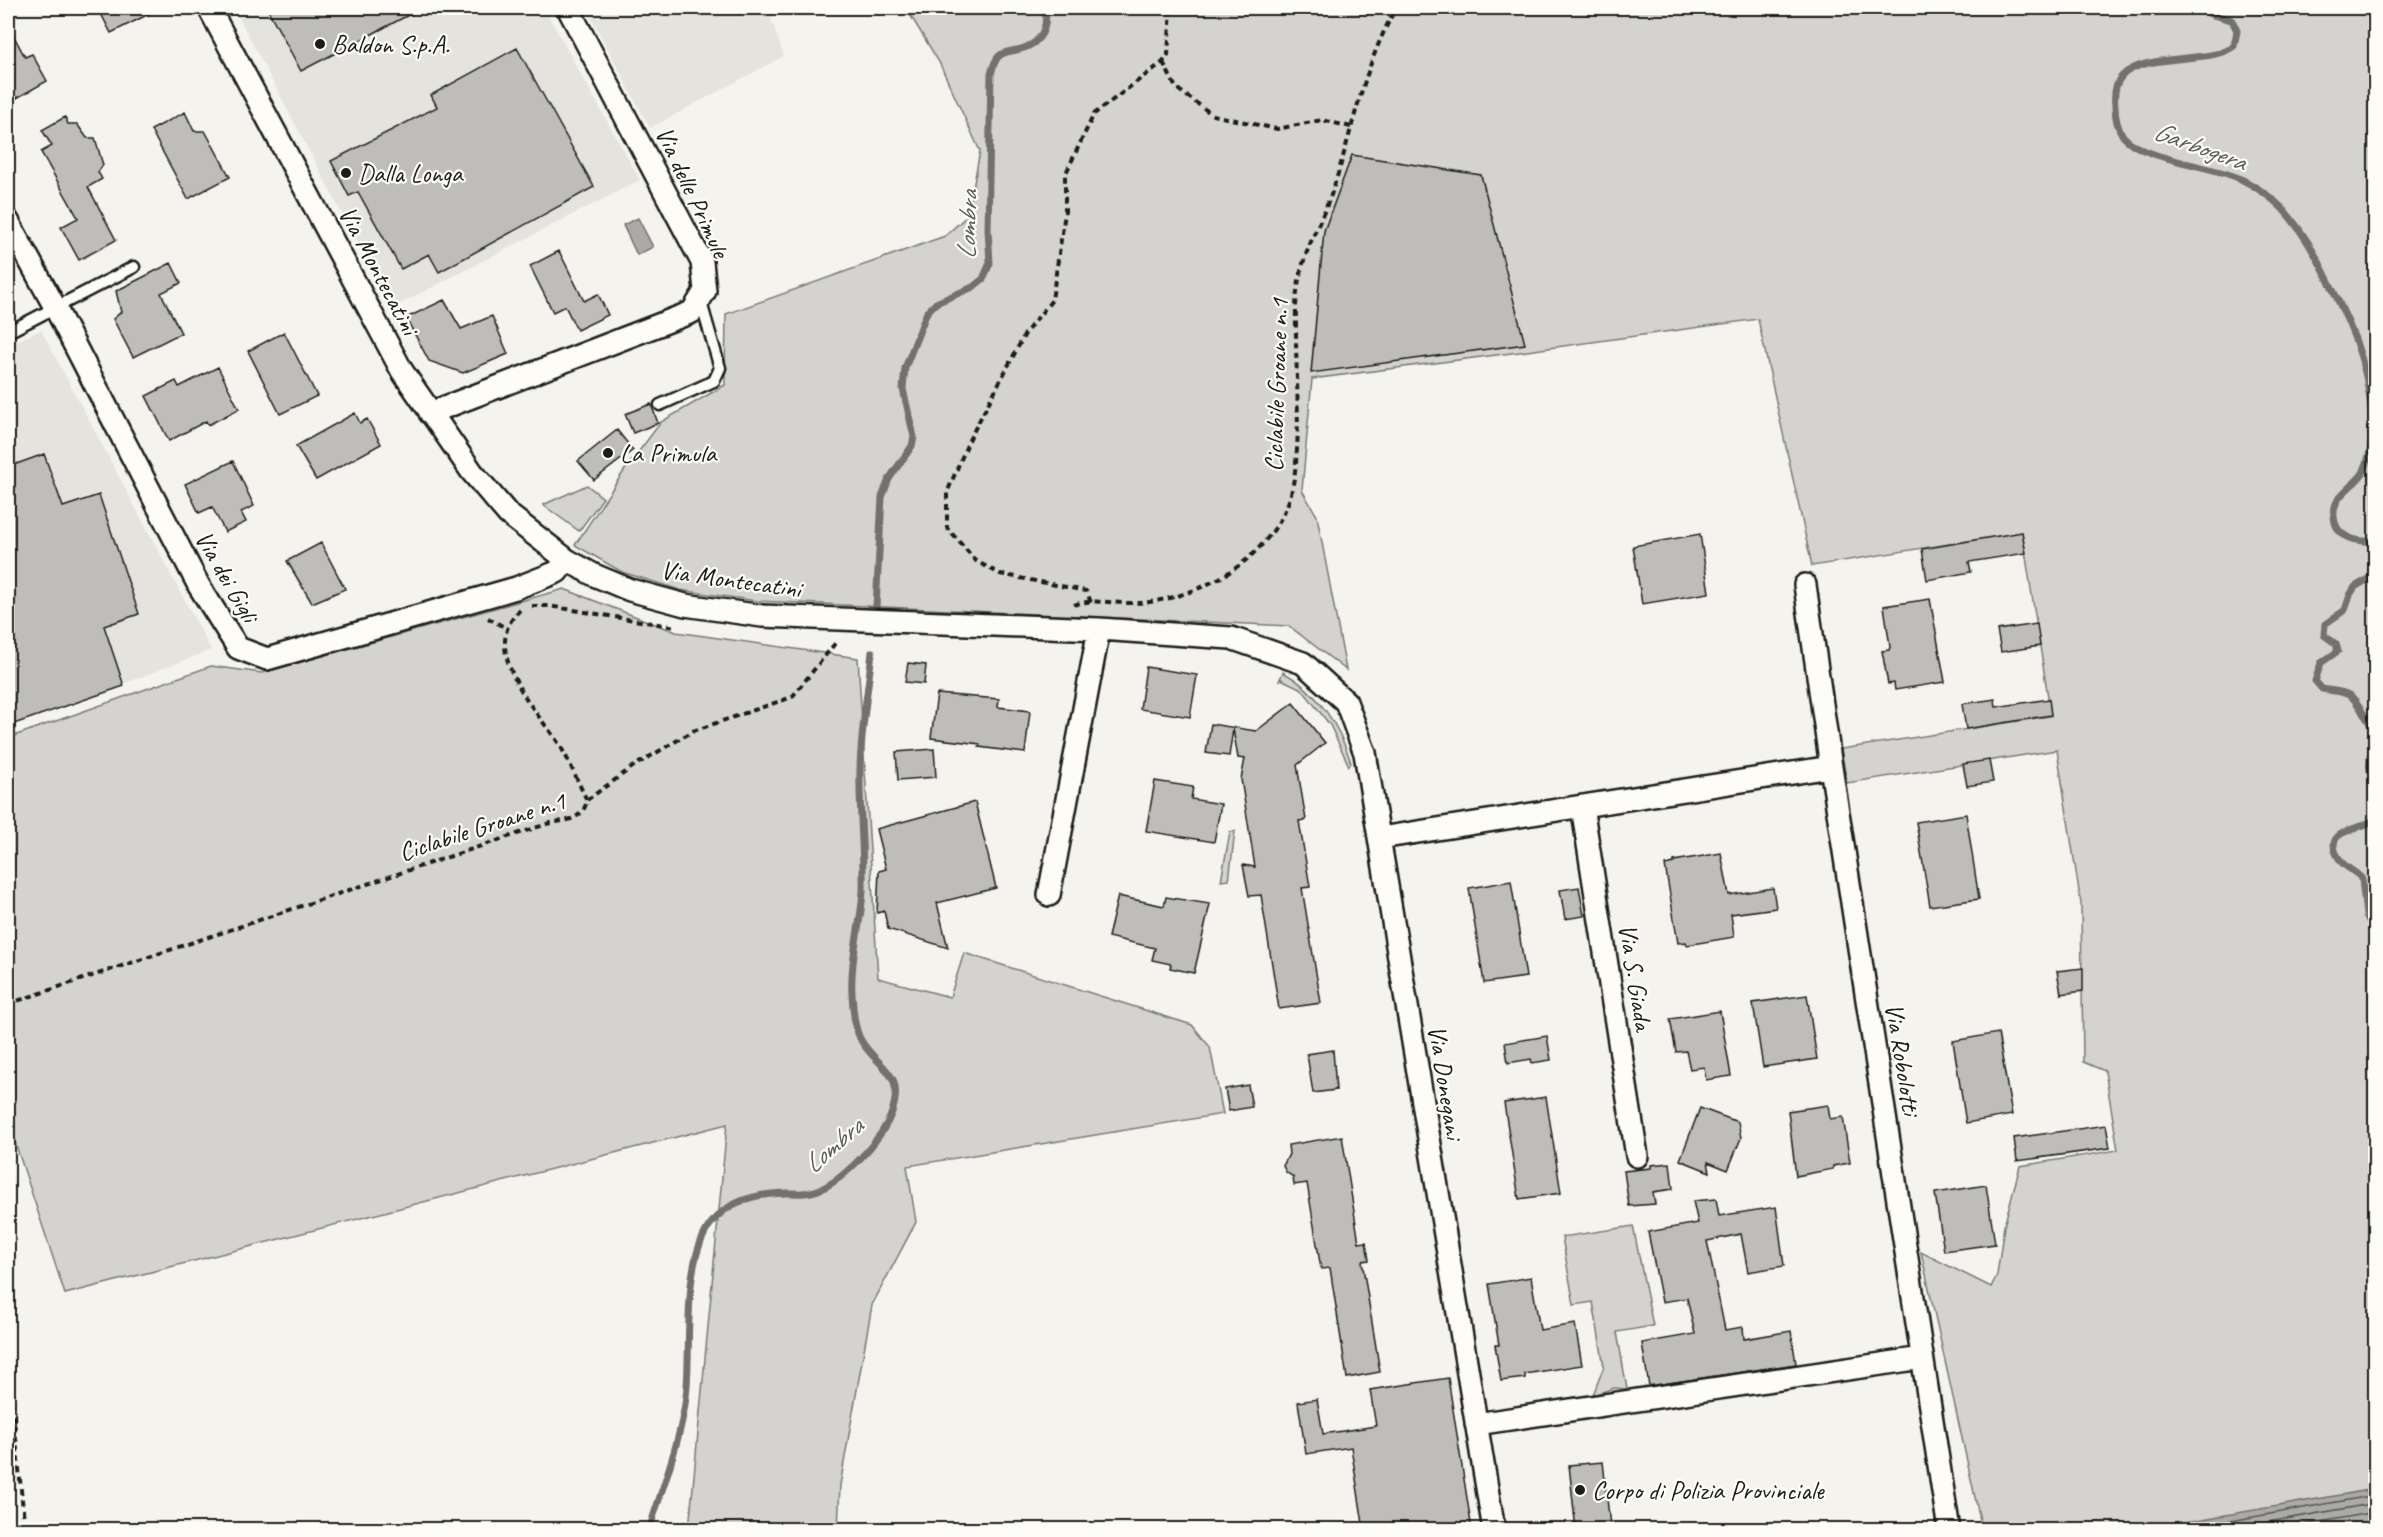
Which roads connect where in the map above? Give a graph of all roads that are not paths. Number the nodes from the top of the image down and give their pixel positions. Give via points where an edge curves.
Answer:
1 (209, 8) edge
2 (568, 8) edge
3 (8, 221) edge
4 (134, 267) dead end
5 (700, 299) junction
6 (56, 309) junction
7 (8, 332) edge
8 (660, 405) dead end
9 (430, 413) junction
10 (567, 560) junction
11 (1805, 585) dead end
12 (1099, 628) junction
13 (1303, 663) joint
14 (1831, 767) junction
15 (1582, 806) junction
16 (1380, 838) junction
17 (1049, 895) dead end
18 (1636, 1156) dead end
19 (1922, 1358) junction
20 (1476, 1424) junction
21 (1494, 1530) edge
22 (1949, 1530) edge

1 - 9 street, Via Montecatini via 402,371
2 - 5 street, Via delle Primule via 702,262 705,291
3 - 6 street, Via dei Gigli
4 - 6 lane
5 - 8 lane via 720,368 714,381
5 - 9 street, Via delle Primule via 692,312
6 - 7 lane
6 - 10 street, Via dei Gigli via 199,586 238,648 267,659 516,588 557,572
9 - 10 street, Via Montecatini via 508,514
10 - 12 street, Via Montecatini via 630,590 685,605 762,616
11 - 14 street, Via Robolotti
12 - 13 street, Via Montecatini via 1231,638
12 - 17 street
13 - 16 street, Via Donegani via 1346,702 1365,753
14 - 15 street
14 - 19 street, Via Robolotti
15 - 16 street
15 - 18 street, Via S. Giada
16 - 20 street, Via Donegani
19 - 20 street
19 - 22 street, Via Robolotti
20 - 21 street, Via Donegani

